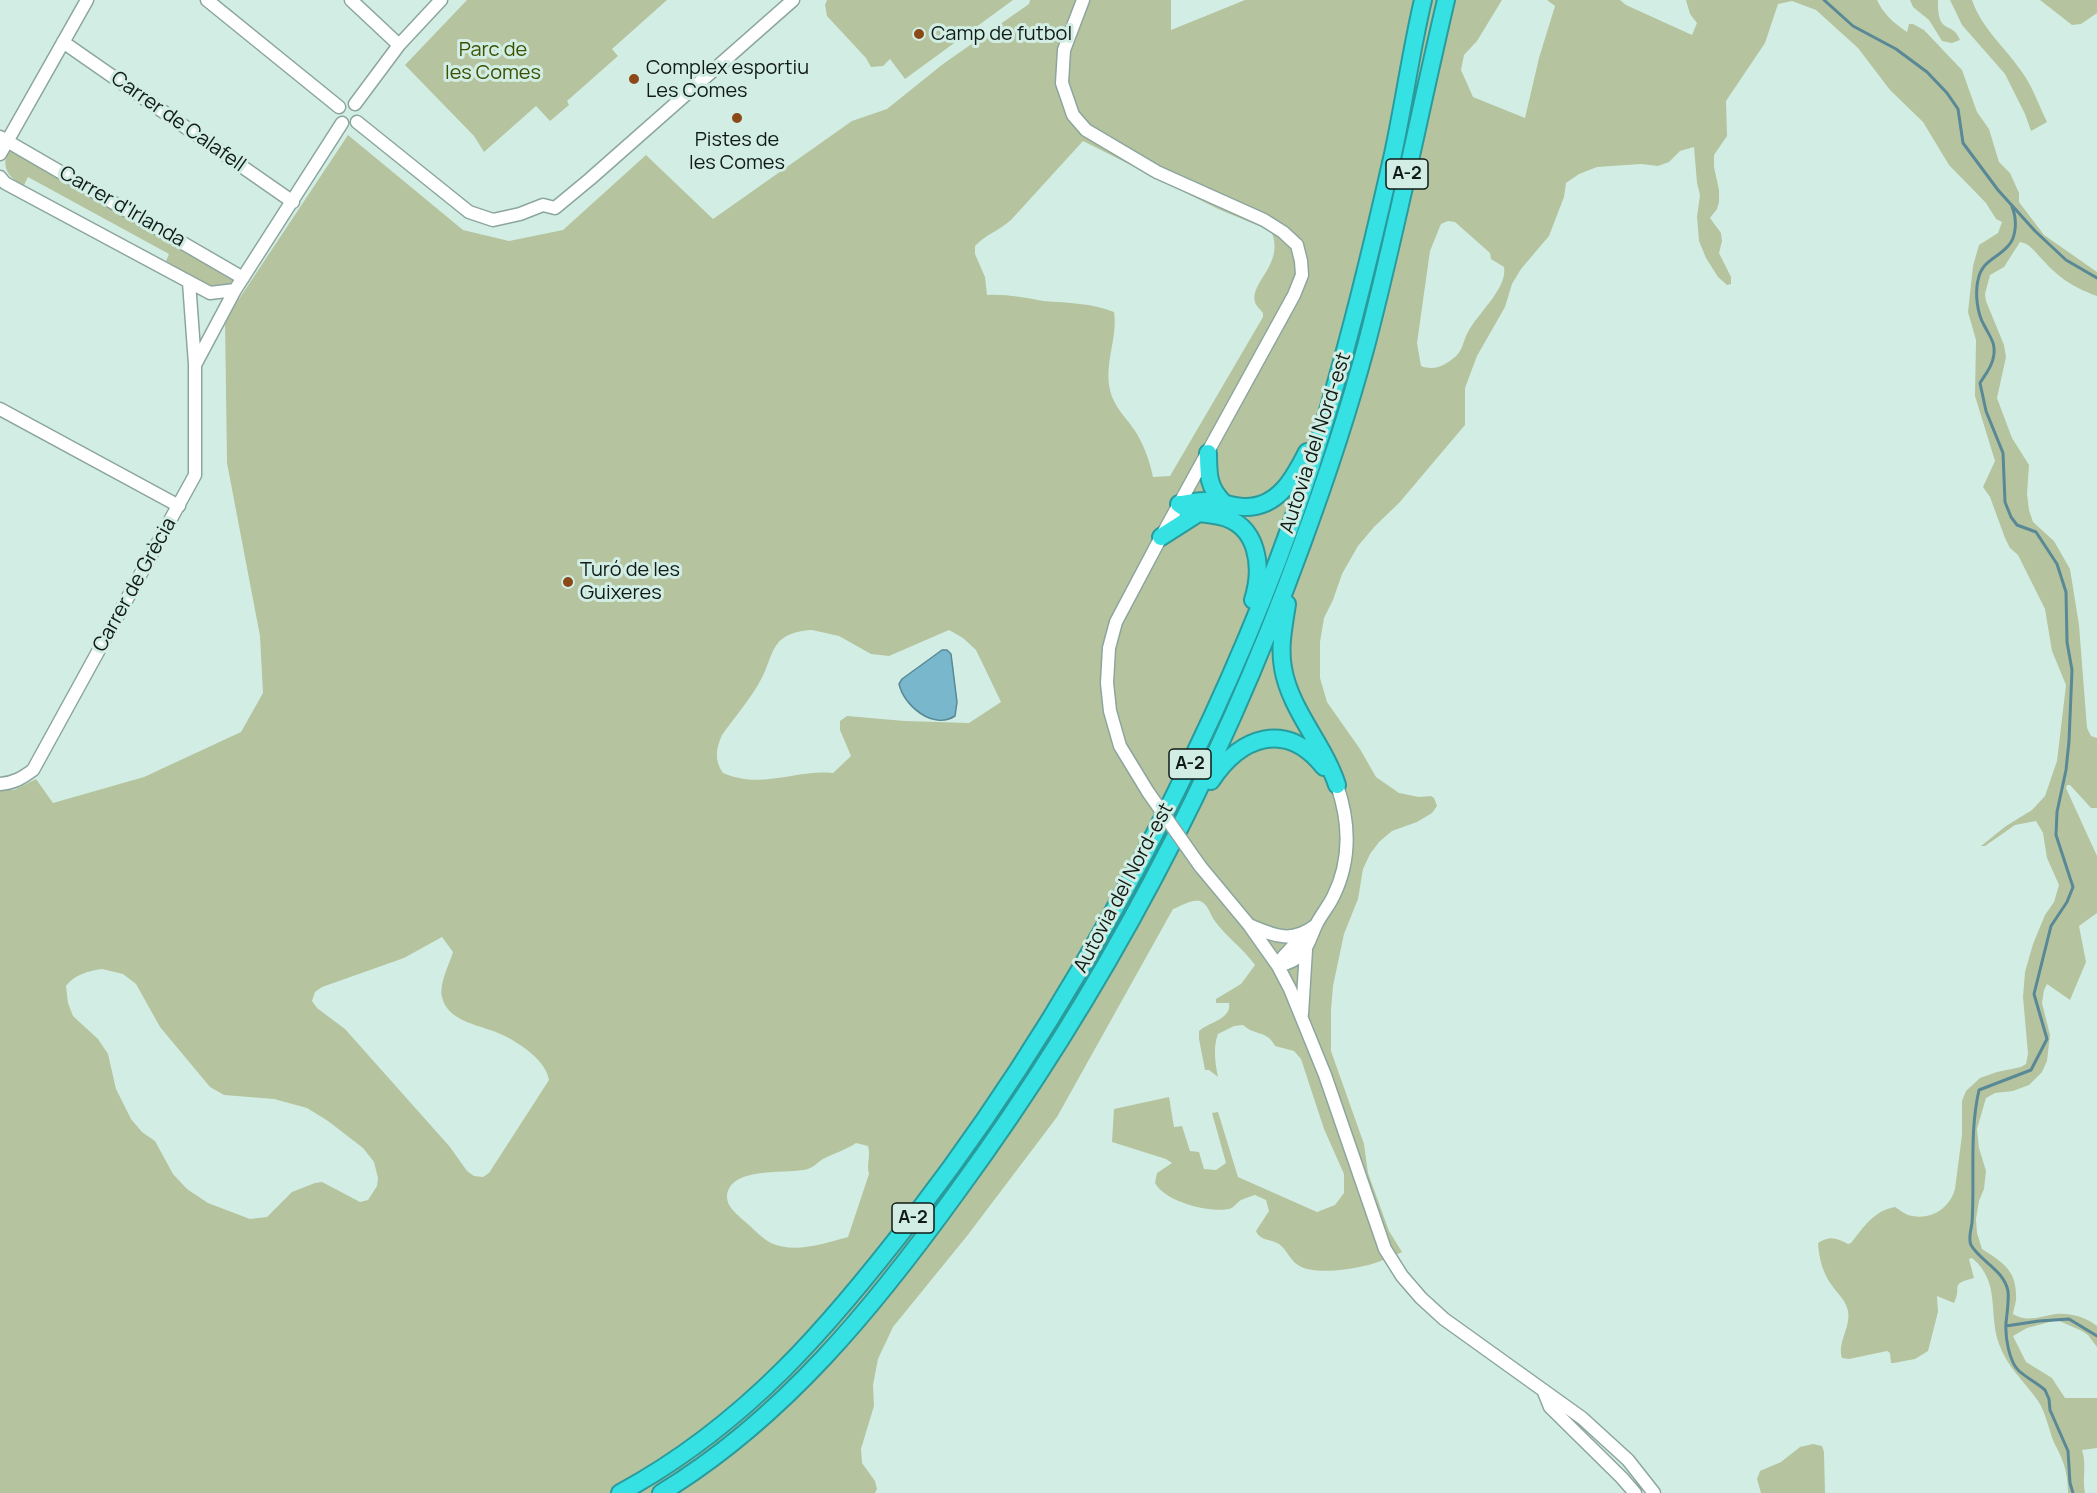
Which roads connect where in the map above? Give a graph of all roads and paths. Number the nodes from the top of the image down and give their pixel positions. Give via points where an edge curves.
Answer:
1 (87, 0) edge
2 (207, 0) edge
3 (351, 0) edge
4 (441, 0) edge
5 (794, 0) edge
6 (1083, 0) edge
7 (1423, 0) edge
8 (1446, 0) edge
9 (63, 42) junction
10 (399, 45) junction
11 (356, 104) junction
12 (339, 107) junction
13 (357, 122) junction
14 (342, 123) junction
15 (3, 138) edge
16 (0, 154) edge
17 (0, 160) edge
18 (0, 176) edge
19 (293, 202) junction
20 (243, 278) junction
21 (189, 282) junction
22 (235, 290) junction
23 (195, 365) junction
24 (0, 409) edge
25 (1320, 435) junction
26 (1208, 453) junction
27 (1224, 503) junction
28 (1179, 504) junction
29 (179, 506) junction
30 (1197, 514) junction
31 (1161, 537) junction
32 (1290, 578) junction
33 (1244, 648) junction
34 (6, 784) edge
35 (1337, 785) junction
36 (1191, 805) junction
37 (1317, 924) junction
38 (1249, 925) junction
39 (1304, 934) junction
40 (1306, 949) junction
41 (1278, 966) junction
42 (1301, 1015) junction
43 (1544, 1391) junction
44 (620, 1493) edge
45 (661, 1493) edge
46 (1635, 1493) edge
47 (1654, 1493) edge

1 - 9 street
2 - 12 street
3 - 10 street
4 - 10 street
5 - 13 street via 555,208 543,205 493,220 469,212
6 - 26 street via 1064,50 1062,83 1072,115 1086,130 1157,172 1264,220 1297,245 1302,275 1294,295
7 - 25 highway, Autovia del Nord-est / A-2 via 1367,267
8 - 32 highway, Autovia del Nord-est / A-2 via 1365,348
9 - 15 street
9 - 19 street, Carrer de Calafell
10 - 11 street
11 - 12 street via 348,102
11 - 13 street via 360,112
12 - 14 street
13 - 14 street
14 - 19 street, Carrer de Grècia
15 - 16 street
15 - 20 street, Carrer d'Irlanda
17 - 18 street
18 - 21 street, Carrer d'Irlanda via 5,183
19 - 20 street, Carrer de Grècia
20 - 22 street, Carrer de Grècia
21 - 22 street, Carrer d'Irlanda via 210,293
21 - 23 street, Carrer de Grècia
22 - 23 street, Carrer de Grècia
23 - 29 street, Carrer de Grècia via 195,475
24 - 29 street
25 - 27 highway via 1280,494 1247,507
25 - 33 highway, Autovia del Nord-est / A-2
26 - 27 highway via 1209,483
26 - 28 street
27 - 28 highway
28 - 30 highway
28 - 31 street
29 - 34 street, Carrer de Grècia via 33,770
30 - 31 highway
30 - 33 highway via 1218,516 1237,524 1257,553 1258,584 1246,621
31 - 38 street, bridge via 1116,622 1109,648 1110,711 1120,746 1148,792 1200,866
32 - 35 highway via 1282,633 1283,669 1291,695
32 - 36 highway, Autovia del Nord-est / A-2 via 1236,710
33 - 44 highway, Autovia del Nord-est / A-2 via 1138,868 1089,957 1011,1082 927,1200 786,1369 715,1432
35 - 36 highway via 1306,749 1289,741 1265,739 1230,757
35 - 37 street via 1347,824 1347,852 1339,883
36 - 45 highway, Autovia del Nord-est / A-2 via 1071,1024 1003,1129 931,1228 853,1326 796,1386 718,1455
37 - 39 street
37 - 40 street
38 - 39 street via 1281,936
38 - 41 street
39 - 41 street
40 - 41 street via 1297,959
40 - 42 street
41 - 42 street
42 - 43 street via 1385,1249 1402,1276 1444,1319
43 - 46 street via 1550,1407
43 - 47 street via 1582,1418 1628,1460

